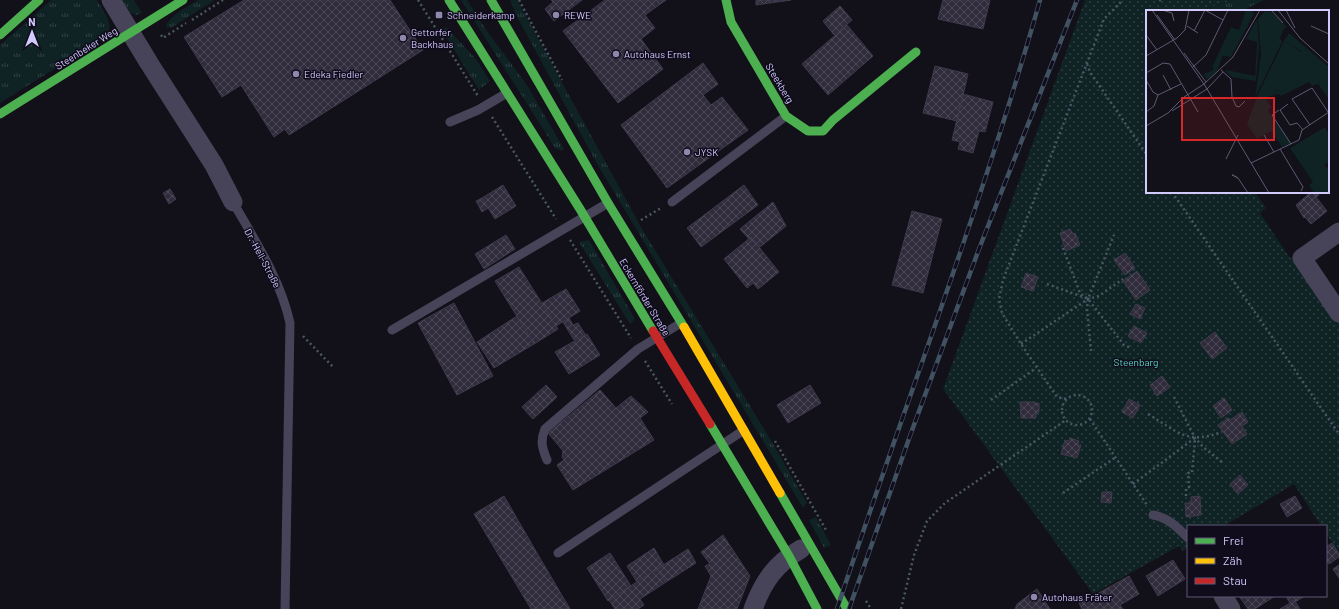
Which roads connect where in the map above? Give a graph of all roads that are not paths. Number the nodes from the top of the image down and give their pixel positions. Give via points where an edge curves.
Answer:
1 (39, 0) edge
2 (111, 0) edge
3 (183, 0) edge
4 (449, 0) edge
5 (491, 0) edge
6 (726, 0) edge
7 (130, 33) junction
8 (0, 35) edge
9 (916, 52) dead end
10 (507, 93) junction
11 (0, 114) edge
12 (786, 116) junction
13 (450, 122) dead end
14 (232, 202) joint
15 (672, 202) road end
16 (608, 203) junction
17 (584, 217) junction
18 (1339, 232) edge
19 (1339, 313) edge
20 (681, 323) junction
21 (392, 330) dead end
22 (657, 338) junction
23 (744, 430) junction
24 (721, 445) junction
25 (547, 460) dead end
26 (1153, 515) road end
27 (1187, 537) edge
28 (810, 544) junction
29 (558, 553) dead end
30 (789, 556) junction
31 (1224, 597) edge
32 (285, 609) edge
33 (753, 609) edge
34 (817, 609) edge
35 (848, 609) edge
36 (1230, 609) edge

1 - 8 main road
2 - 7 street, Dr.-Hell-Straße
3 - 7 main road, Steenbeker Weg
4 - 10 main road, Eckernförder Straße
5 - 16 main road, Eckernförder Straße
6 - 12 main road, Steekberg via 731,22
7 - 11 main road, Steenbeker Weg
7 - 14 street, Dr.-Hell-Straße via 214,165
9 - 12 main road, Steekberg via 823,131 808,131
10 - 13 lane
10 - 17 main road, Eckernförder Straße
12 - 15 lane
14 - 32 lane, Dr.-Hell-Straße via 275,277 290,322
16 - 17 lane
16 - 20 main road, Eckernförder Straße
17 - 21 lane
17 - 22 main road, Eckernförder Straße
18 - 19 street via 1302,258
20 - 22 lane
20 - 23 main road, Eckernförder Straße
22 - 24 main road, Eckernförder Straße
22 - 25 lane via 638,349 545,429 541,438
23 - 24 lane
23 - 28 main road, Eckernförder Straße
24 - 29 lane
24 - 30 main road, Eckernförder Straße
26 - 27 lane via 1164,517
28 - 30 street
28 - 35 main road, Eckernförder Straße
30 - 33 street via 775,568
30 - 34 main road, Eckernförder Straße
31 - 36 street

